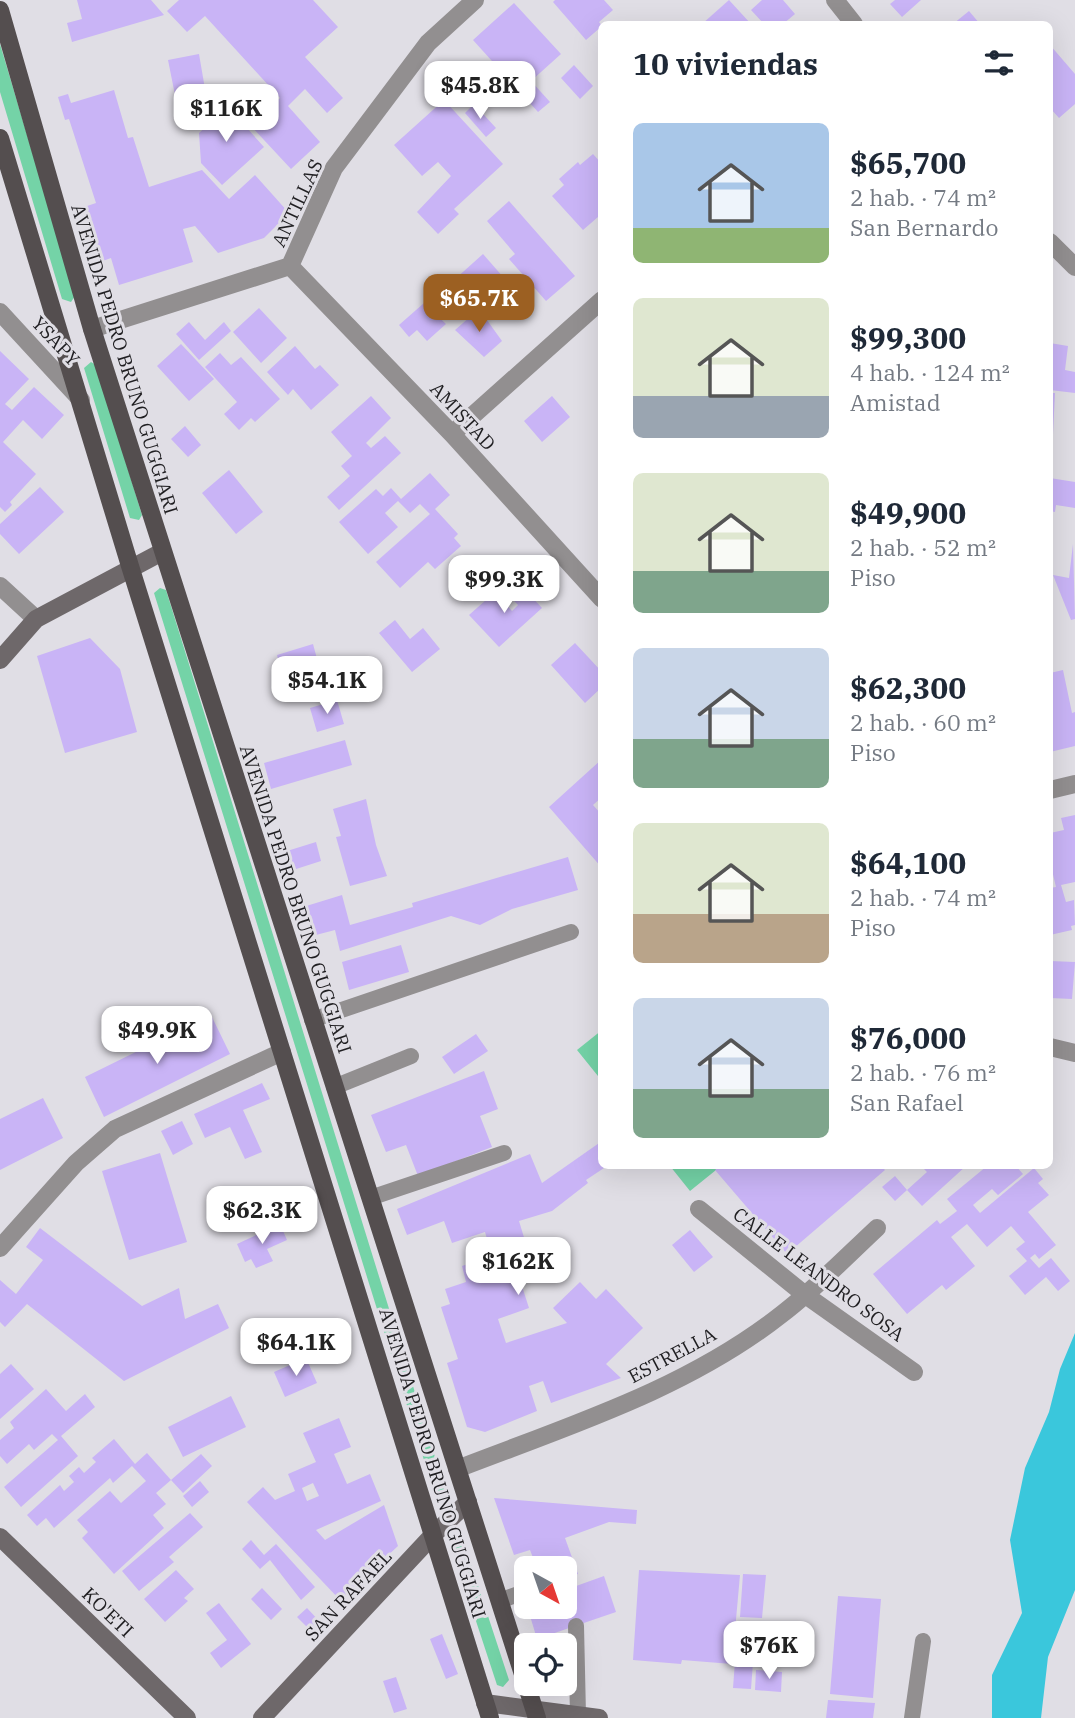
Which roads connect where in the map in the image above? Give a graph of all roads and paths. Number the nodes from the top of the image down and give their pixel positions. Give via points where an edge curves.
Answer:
1 (475, 0) edge
2 (835, 0) edge
3 (0, 10) edge
4 (852, 21) edge
5 (0, 138) edge
6 (1053, 245) edge
7 (290, 266) junction
8 (1075, 267) edge
9 (598, 304) edge
10 (0, 312) edge
11 (92, 329) junction
12 (81, 400) junction
13 (452, 434) junction
14 (162, 552) junction
15 (130, 566) junction
16 (0, 586) edge
17 (598, 594) edge
18 (36, 619) junction
19 (0, 660) edge
20 (1075, 784) edge
21 (1053, 789) edge
22 (571, 932) dead end
23 (312, 1020) junction
24 (1053, 1048) edge
25 (282, 1052) junction
26 (1075, 1053) edge
27 (411, 1056) dead end
28 (334, 1087) junction
29 (504, 1153) dead end
30 (370, 1198) junction
31 (699, 1209) dead end
32 (877, 1228) dead end
33 (0, 1248) edge
34 (804, 1294) junction
35 (914, 1372) dead end
36 (457, 1469) junction
37 (468, 1503) junction
38 (433, 1535) junction
39 (0, 1536) edge
40 (514, 1596) edge
41 (499, 1601) junction
42 (576, 1626) dead end
43 (575, 1633) edge
44 (514, 1641) edge
45 (923, 1641) dead end
46 (531, 1696) edge
47 (576, 1696) edge
48 (488, 1710) edge
49 (535, 1713) edge
50 (578, 1715) junction
51 (187, 1718) edge
52 (262, 1718) edge
53 (599, 1718) edge
54 (912, 1718) edge

1 - 7 street, ANTILLAS via 428,43 334,168
2 - 4 street
3 - 11 main road, AVENIDA PEDRO BRUNO GUGGIARI
5 - 12 main road, AVENIDA PEDRO BRUNO GUGGIARI
6 - 8 street
7 - 11 street, ANTILLAS
7 - 13 street, AMISTAD
9 - 13 street
10 - 12 street, YSAPY
11 - 14 main road, AVENIDA PEDRO BRUNO GUGGIARI
12 - 15 main road, AVENIDA PEDRO BRUNO GUGGIARI
13 - 17 street, AMISTAD
14 - 15 street
14 - 23 main road, AVENIDA PEDRO BRUNO GUGGIARI
15 - 18 street
15 - 25 main road, AVENIDA PEDRO BRUNO GUGGIARI
16 - 18 street
18 - 19 street
20 - 21 street
22 - 23 lane
23 - 28 main road, AVENIDA PEDRO BRUNO GUGGIARI
24 - 26 street
25 - 33 street via 115,1129 76,1163
25 - 38 main road, AVENIDA PEDRO BRUNO GUGGIARI
27 - 28 lane
28 - 30 main road, AVENIDA PEDRO BRUNO GUGGIARI
29 - 30 lane
30 - 36 main road, AVENIDA PEDRO BRUNO GUGGIARI
31 - 34 street, CALLE LEANDRO SOSA
32 - 34 street, ESTRELLA
34 - 35 street, CALLE LEANDRO SOSA
34 - 36 street, ESTRELLA via 721,1355 653,1392
36 - 37 main road, AVENIDA PEDRO BRUNO GUGGIARI
37 - 38 street, SAN RAFAEL
37 - 41 main road, AVENIDA PEDRO BRUNO GUGGIARI
38 - 48 main road, AVENIDA PEDRO BRUNO GUGGIARI
38 - 52 street, SAN RAFAEL
39 - 51 street, KO'ETI
40 - 41 lane
41 - 44 main road, AVENIDA PEDRO BRUNO GUGGIARI
42 - 43 lane
45 - 54 lane
46 - 49 main road, AVENIDA PEDRO BRUNO GUGGIARI
47 - 50 lane
48 - 49 street
49 - 50 street
50 - 53 street

